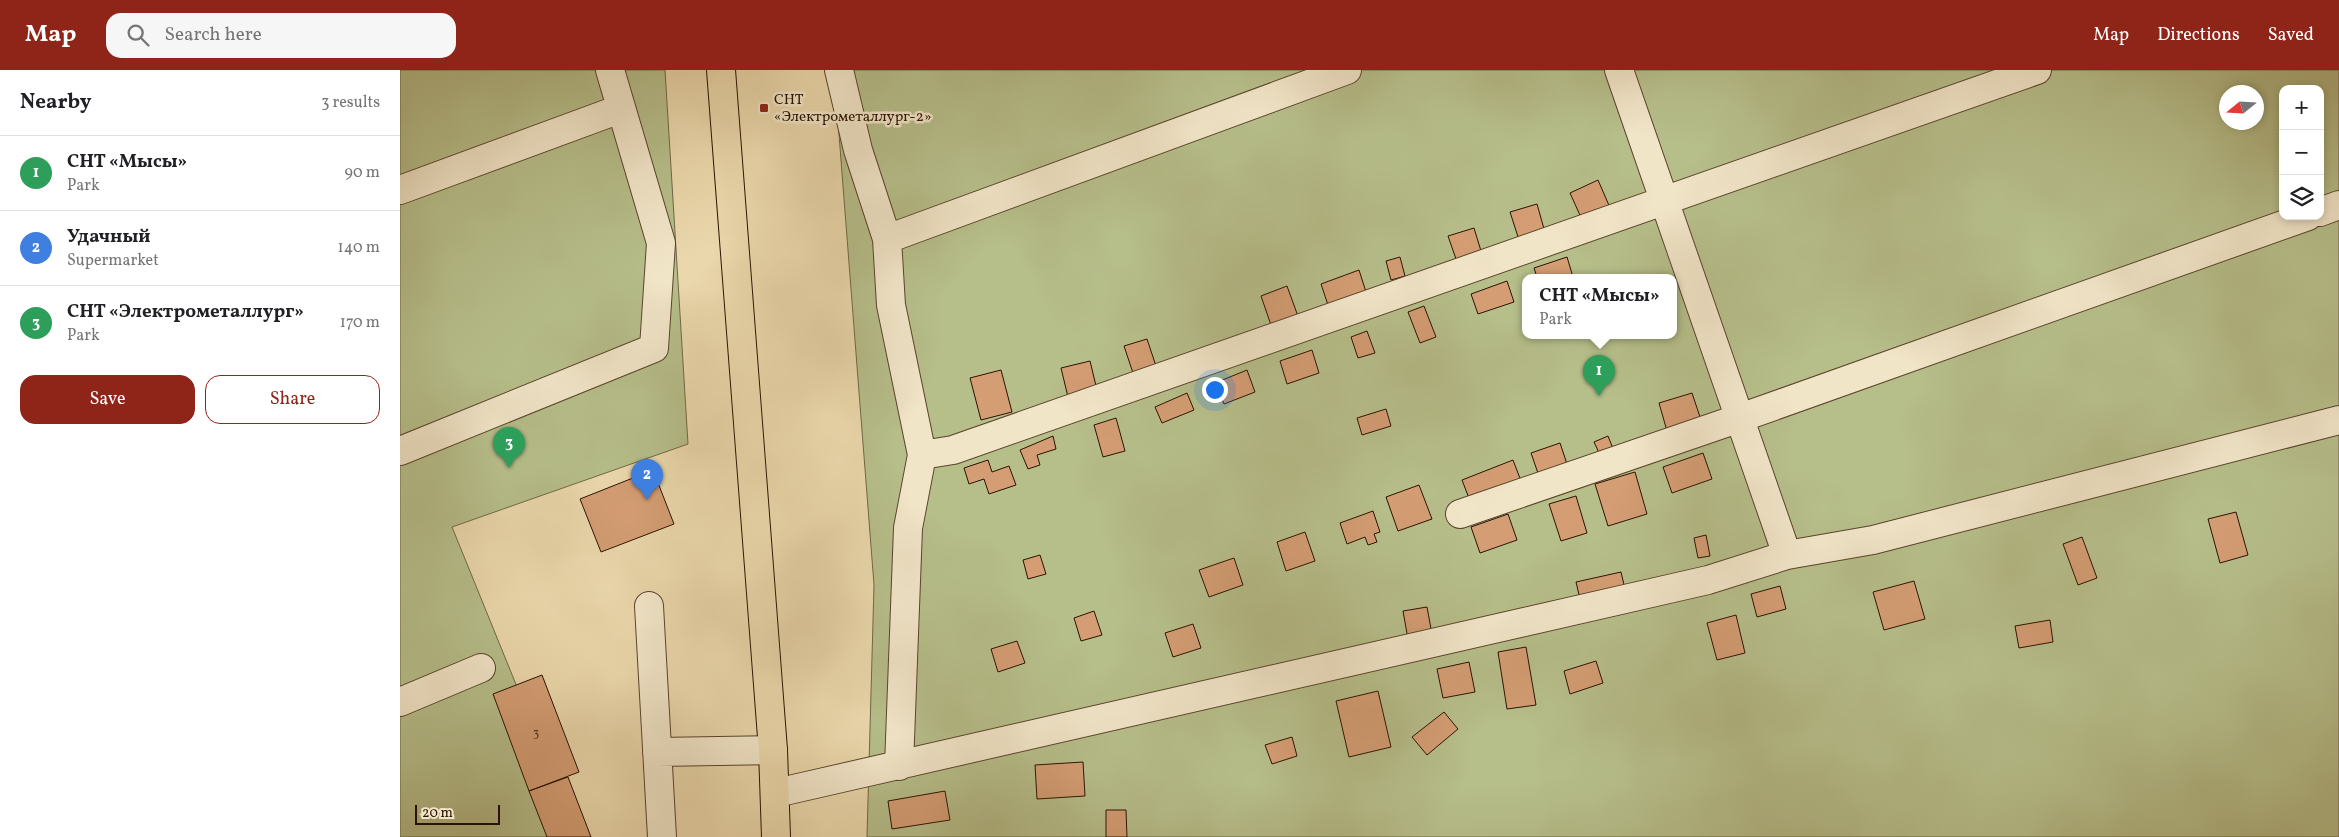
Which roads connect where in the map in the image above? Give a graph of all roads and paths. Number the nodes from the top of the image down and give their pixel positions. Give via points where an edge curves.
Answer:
1 (610, 70) edge
2 (721, 70) edge
3 (839, 70) edge
4 (1347, 70) edge
5 (1619, 70) edge
6 (2037, 70) edge
7 (620, 109) junction
8 (400, 190) edge
9 (1664, 202) junction
10 (2339, 205) edge
11 (2324, 211) edge
12 (2297, 220) edge
13 (887, 239) junction
14 (1740, 418) junction
15 (2339, 420) edge
16 (400, 451) edge
17 (922, 455) junction
18 (1460, 514) dead end
19 (1787, 555) junction
20 (649, 606) dead end
21 (481, 668) dead end
22 (400, 702) edge
23 (773, 750) junction
24 (657, 752) junction
25 (899, 766) junction
26 (776, 793) junction
27 (662, 837) edge
28 (776, 837) edge

1 - 7 lane
2 - 23 main road
3 - 13 lane via 858,150
4 - 13 lane
5 - 9 lane
6 - 9 lane
7 - 8 lane
7 - 16 lane via 661,243 654,348
9 - 14 lane
9 - 17 lane via 953,450
10 - 11 lane
12 - 14 lane
13 - 17 lane via 891,306
14 - 18 lane
14 - 19 lane
15 - 19 lane via 1873,540
17 - 25 lane via 908,528
19 - 25 lane via 1708,580
20 - 24 lane
21 - 22 lane
23 - 24 lane
23 - 26 main road
24 - 27 lane
25 - 26 lane
26 - 28 main road

